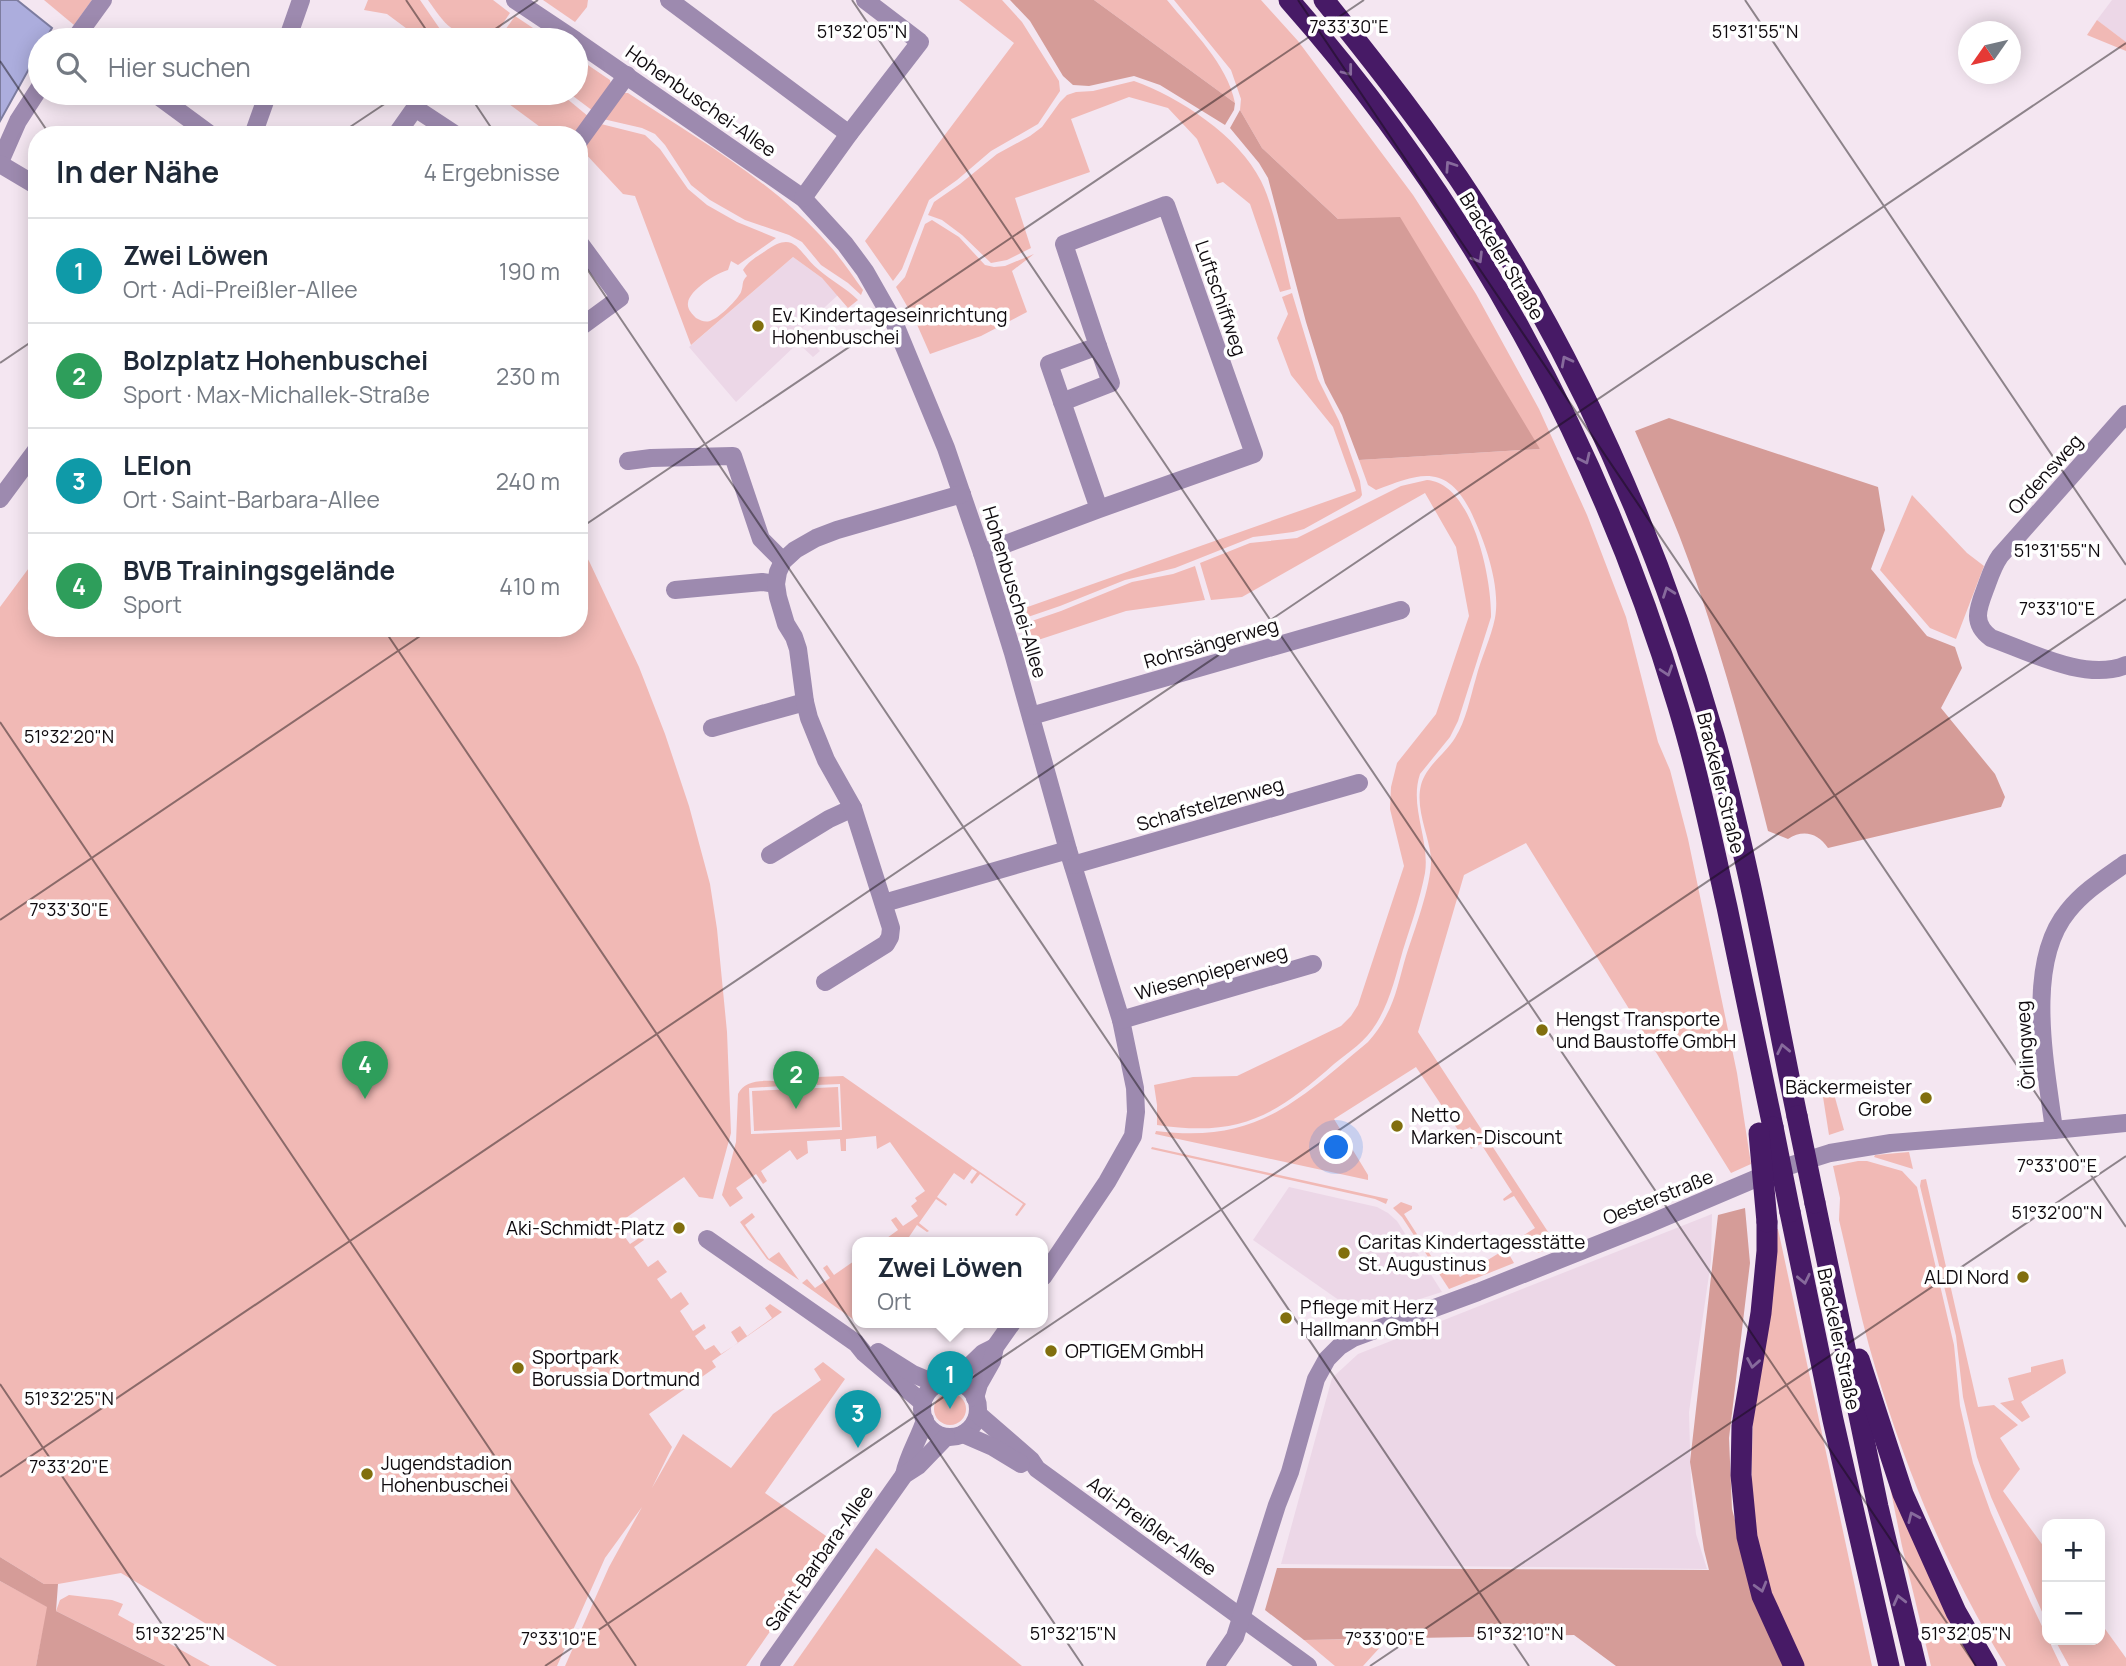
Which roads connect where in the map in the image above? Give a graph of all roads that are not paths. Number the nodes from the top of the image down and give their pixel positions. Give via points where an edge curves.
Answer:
1 (103, 0) edge
2 (301, 0) edge
3 (515, 0) edge
4 (668, 0) edge
5 (865, 0) edge
6 (1289, 0) edge
7 (1324, 0) edge
8 (86, 28) edge
9 (291, 28) edge
10 (557, 28) edge
11 (588, 49) edge
12 (627, 75) junction
13 (28, 105) edge
14 (171, 105) edge
15 (264, 105) edge
16 (199, 126) edge
17 (256, 126) edge
18 (402, 126) edge
19 (442, 126) edge
20 (588, 129) edge
21 (849, 134) junction
22 (0, 163) edge
23 (28, 180) edge
24 (803, 198) junction
25 (588, 254) edge
26 (588, 321) edge
27 (1098, 346) junction
28 (1062, 402) junction
29 (2126, 414) edge
30 (28, 461) edge
31 (628, 461) dead end
32 (962, 494) junction
33 (0, 499) edge
34 (1099, 509) junction
35 (982, 553) junction
36 (783, 561) junction
37 (776, 584) junction
38 (675, 590) dead end
39 (1401, 610) dead end
40 (2126, 666) edge
41 (805, 702) junction
42 (1031, 716) junction
43 (712, 728) dead end
44 (1359, 783) dead end
45 (853, 808) junction
46 (771, 855) dead end
47 (1071, 858) junction
48 (2126, 863) edge
49 (884, 903) junction
50 (1313, 964) dead end
51 (825, 982) dead end
52 (1121, 1020) junction
53 (2126, 1123) edge
54 (1766, 1130) junction
55 (2054, 1130) junction
56 (1821, 1233) junction
57 (707, 1239) dead end
58 (1048, 1270) edge
59 (1009, 1328) edge
60 (856, 1343) junction
61 (995, 1348) junction
62 (946, 1383) junction
63 (977, 1406) junction
64 (924, 1411) junction
65 (954, 1435) junction
66 (1037, 1469) junction
67 (904, 1475) junction
68 (1242, 1617) junction
69 (769, 1666) edge
70 (1215, 1666) edge
71 (1308, 1666) edge
72 (1794, 1666) edge
73 (1889, 1666) edge
74 (1916, 1666) edge
75 (1987, 1666) edge

1 - 8 street
2 - 9 street
3 - 10 street, Hohenbuschei-Allee
4 - 21 street
5 - 21 street via 920,42
6 -> 54 highway, Brackeler Straße via 1356,82 1454,219 1530,347 1596,483 1645,604 1705,807 1751,1020
56 -> 7 highway, Brackeler Straße, bridge via 1752,892 1715,739 1669,594 1622,473 1547,324 1475,203 1377,64
11 - 12 street, Hohenbuschei-Allee
12 - 20 street
12 - 24 street, Hohenbuschei-Allee
13 - 22 street
14 - 16 street
15 - 17 street
18 - 19 street via 415,108
21 - 24 street
22 - 23 street
24 - 32 street, Hohenbuschei-Allee via 845,244 880,296 929,405
25 - 26 street via 620,298
27 - 28 street via 1049,365
27 - 28 street, Luftschiffweg via 1111,383
27 - 34 street, Luftschiffweg via 1064,244 1166,205 1254,454
28 - 34 street
29 - 40 street, Ordensweg via 1995,563 1978,610 1983,632 1991,638 2086,671
30 - 33 street
31 - 36 street via 733,456 761,539
32 - 35 street, Hohenbuschei-Allee
32 - 36 street via 837,530 795,550
34 - 35 street, Luftschiffweg
35 - 42 street, Hohenbuschei-Allee
36 - 37 street
37 - 38 street
37 - 41 street via 781,611 798,649
39 - 42 street, Rohrsängerweg
41 - 43 street
41 - 45 street via 826,761
42 - 47 street, Hohenbuschei-Allee
44 - 47 street, Schafstelzenweg
45 - 46 street
45 - 49 street
47 - 49 street, Schafstelzenweg
47 - 52 street, Hohenbuschei-Allee
48 - 55 street, Örlingweg via 2066,912 2050,942 2042,974 2041,1014
49 - 51 street via 891,928 886,944
50 - 52 street, Wiesenpieperweg
52 - 58 street, Hohenbuschei-Allee via 1136,1088 1133,1136
53 - 55 street, Oesterstraße
54 -> 72 highway, bridge via 1767,1251 1742,1426 1741,1475 1747,1537 1762,1596
54 -> 73 highway, Brackeler Straße, bridge via 1790,1212
55 - 68 street, Oesterstraße via 1891,1143 1830,1153 1776,1170 1353,1338 1327,1359 1316,1378
74 -> 56 highway, Brackeler Straße
75 -> 56 highway via 1956,1612 1903,1494
57 - 60 street, Adi-Preißler-Allee
59 - 61 street
60 - 62 street, Adi-Preißler-Allee via 918,1376
60 - 64 street, Adi-Preißler-Allee
61 - 62 street
61 - 63 street via 979,1384
62 - 63 street, Adi-Preißler-Allee via 963,1384
62 - 64 street via 928,1392
63 - 65 street via 970,1429
63 - 66 street, Adi-Preißler-Allee
64 - 65 street, Adi-Preißler-Allee via 933,1431
64 - 67 street, Saint-Barbara-Allee via 920,1436
65 - 66 street, Adi-Preißler-Allee via 993,1447
65 - 67 street, Saint-Barbara-Allee
66 - 68 street, Adi-Preißler-Allee
67 - 69 street, Saint-Barbara-Allee
68 - 70 street, Oesterstraße via 1235,1637
68 - 71 street, Adi-Preißler-Allee

